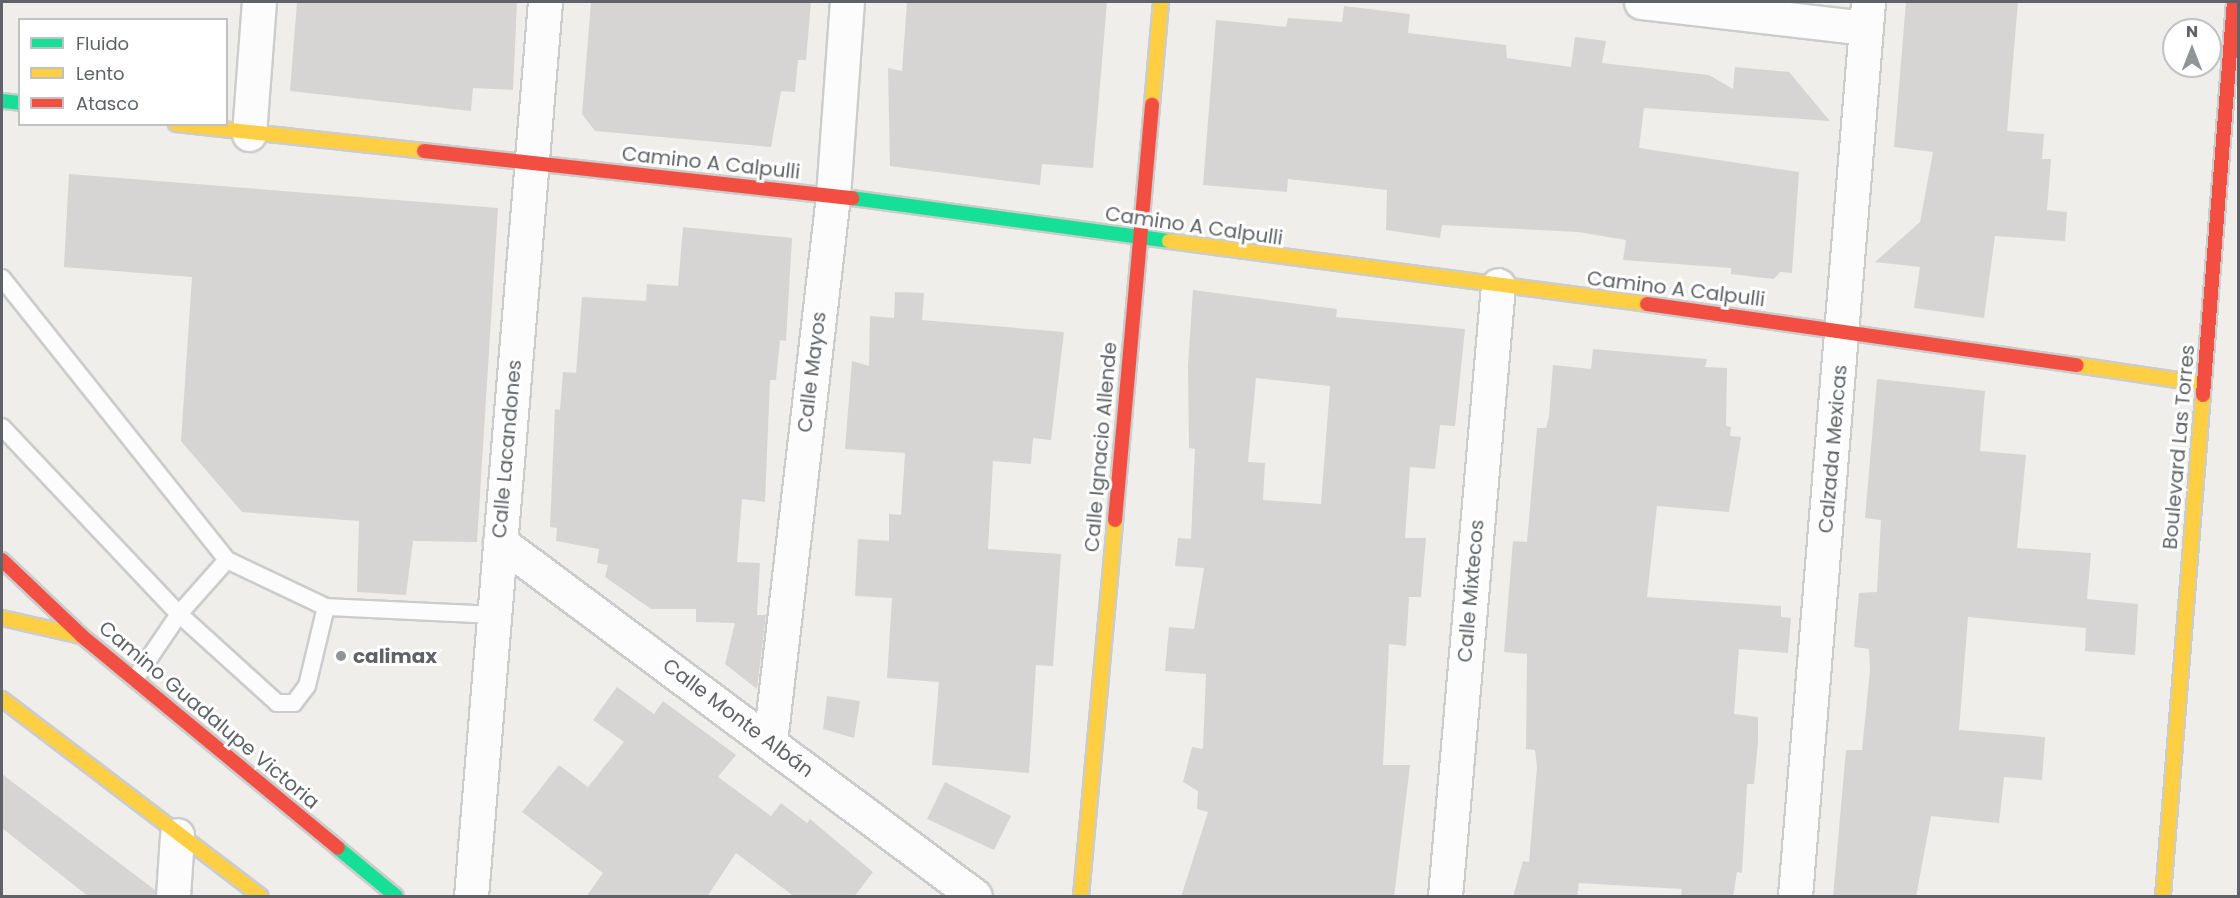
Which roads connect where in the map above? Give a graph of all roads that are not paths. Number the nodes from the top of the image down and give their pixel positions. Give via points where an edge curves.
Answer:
1 (259, 2) edge
2 (545, 2) edge
3 (847, 2) edge
4 (1161, 2) edge
5 (1641, 2) edge
6 (2234, 2) edge
7 (1867, 15) edge
8 (2238, 31) edge
9 (2230, 47) junction
10 (2, 101) edge
11 (18, 103) edge
12 (191, 126) edge
13 (249, 134) junction
14 (530, 164) junction
15 (832, 196) junction
16 (1139, 238) junction
17 (2, 278) edge
18 (1498, 285) junction
19 (1843, 330) junction
20 (2204, 384) junction
21 (2, 427) edge
22 (500, 542) junction
23 (2, 560) edge
24 (227, 560) junction
25 (326, 607) junction
26 (179, 614) junction
27 (494, 615) junction
28 (2, 618) edge
29 (82, 636) junction
30 (135, 679) junction
31 (2, 699) edge
32 (770, 742) junction
33 (177, 835) junction
34 (173, 897) edge
35 (261, 897) edge
36 (396, 897) edge
37 (471, 897) edge
38 (975, 897) edge
39 (1081, 897) edge
40 (1445, 897) edge
41 (1795, 897) edge
42 (2163, 897) edge

1 - 13 street
2 - 14 street, Calle Lacandones
3 - 15 street, Calle Mayos
4 - 16 street, Calle Ignacio Allende
5 - 7 street
6 - 9 street, Boulevard Las Torres
7 - 19 street, Calzada Mexicas
8 - 9 street
9 - 20 street, Boulevard Las Torres
10 - 11 street
12 - 13 street, Camino A Calpulli
13 - 14 street, Camino A Calpulli
14 - 15 street, Camino A Calpulli
14 - 22 street, Calle Lacandones
15 - 16 street, Camino A Calpulli
15 - 32 street, Calle Mayos
16 - 18 street, Camino A Calpulli
16 - 39 street, Calle Ignacio Allende
17 - 24 lane
18 - 19 street, Camino A Calpulli
18 - 40 street, Calle Mixtecos
19 - 20 street, Camino A Calpulli
19 - 41 street, Calzada Mexicas
20 - 42 street, Boulevard Las Torres
21 - 26 lane
22 - 27 street, Calle Lacandones
22 - 32 street, Calle Monte Albán
23 - 29 street, Camino Guadalupe Victoria
24 - 25 lane
24 - 26 lane
25 - 26 lane via 307,686 294,703 277,703
25 - 27 lane
26 - 30 lane
27 - 37 street, Calle Lacandones
28 - 29 street
29 - 30 street, Camino Guadalupe Victoria
30 - 36 street, Camino Guadalupe Victoria
31 - 33 street
32 - 38 street, Calle Monte Albán
33 - 34 street
33 - 35 street

